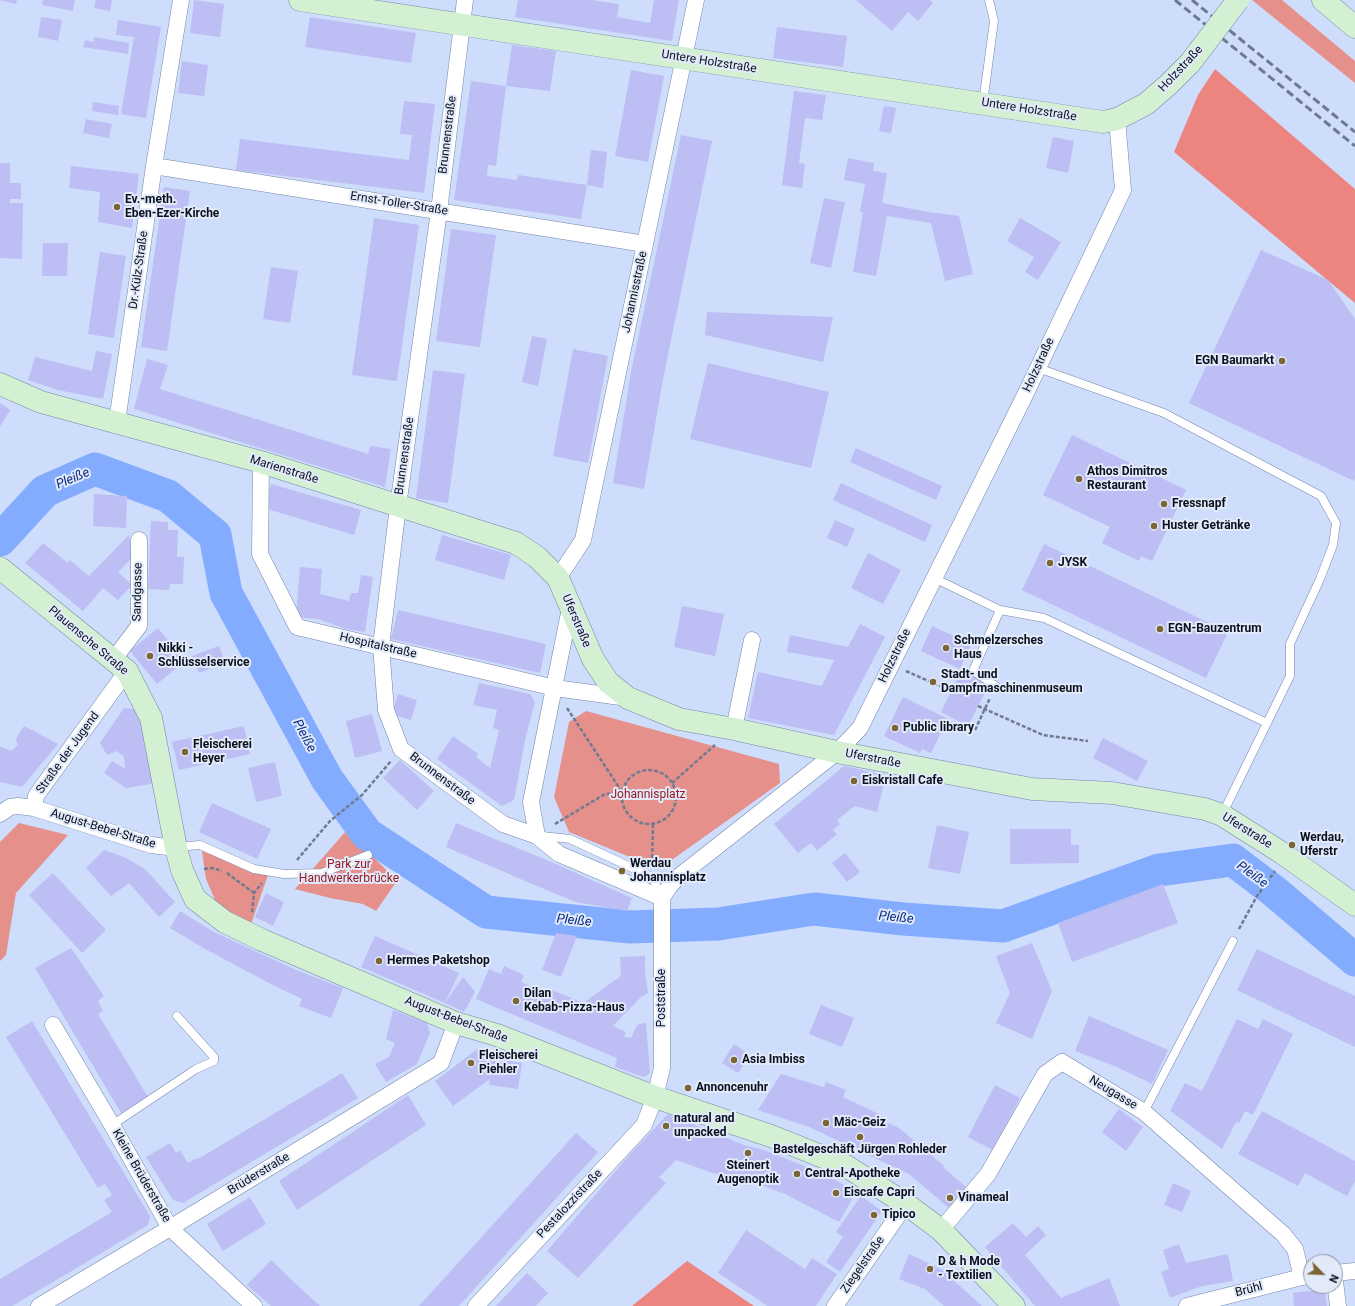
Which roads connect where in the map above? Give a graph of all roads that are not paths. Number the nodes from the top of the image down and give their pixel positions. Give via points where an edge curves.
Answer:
1 (181, 0) edge
2 (300, 0) edge
3 (465, 0) edge
4 (696, 0) edge
5 (989, 0) edge
6 (1238, 0) edge
7 (1323, 0) edge
8 (462, 24) junction
9 (1355, 27) edge
10 (685, 58) junction
11 (983, 103) junction
12 (1117, 119) junction
13 (154, 166) junction
14 (439, 211) junction
15 (645, 244) junction
16 (1038, 368) junction
17 (0, 384) edge
18 (117, 422) junction
19 (261, 462) junction
20 (398, 506) junction
21 (139, 540) dead end
22 (1, 569) edge
23 (558, 578) junction
24 (934, 578) junction
25 (570, 608) junction
26 (1000, 610) junction
27 (752, 640) dead end
28 (381, 646) junction
29 (120, 666) junction
30 (996, 686) road end
31 (555, 688) junction
32 (628, 698) junction
33 (1267, 723) junction
34 (734, 729) junction
35 (837, 752) junction
36 (34, 808) junction
37 (0, 814) edge
38 (1222, 814) junction
39 (537, 836) junction
40 (176, 848) junction
41 (368, 855) dead end
42 (662, 903) junction
43 (1355, 905) edge
44 (1233, 941) road end
45 (177, 1016) dead end
46 (456, 1023) junction
47 (53, 1025) dead end
48 (655, 1097) junction
49 (1144, 1112) junction
50 (112, 1125) junction
51 (906, 1204) junction
52 (170, 1228) junction
53 (941, 1230) junction
54 (1303, 1269) edge
55 (1355, 1271) edge
56 (1343, 1272) edge
57 (1303, 1277) edge
58 (1337, 1294) edge
59 (39, 1306) edge
60 (254, 1306) edge
61 (476, 1306) edge
62 (834, 1306) edge
63 (1014, 1306) edge
64 (1187, 1306) edge
65 (1338, 1306) edge

1 - 13 street, Dr.-Külz-Straße
2 - 8 street, Untere Holzstraße
3 - 8 street, Brunnenstraße
4 - 10 street, Johannisstraße
5 - 11 lane via 994,20
6 - 12 street, Holzstraße, bridge via 1190,63 1169,84 1146,104
7 - 9 street
8 - 10 street, Untere Holzstraße
8 - 14 street, Brunnenstraße
10 - 11 street, Untere Holzstraße
10 - 15 street, Johannisstraße
11 - 12 street, Untere Holzstraße via 1104,122
12 - 16 street, Holzstraße via 1123,190
13 - 14 street, Ernst-Toller-Straße
13 - 18 street, Dr.-Külz-Straße
14 - 15 street, Ernst-Toller-Straße
14 - 20 street, Brunnenstraße
15 - 23 street, Johannisstraße via 583,540
16 - 24 street, Holzstraße
16 - 33 lane via 1164,413 1321,496 1336,523 1334,545 1290,644 1290,676
17 - 18 street, Marienstraße via 41,402
18 - 19 street, Marienstraße
19 - 20 street, Marienstraße
19 - 28 street, Hospitalstraße via 260,554 297,627
20 - 23 street, Marienstraße via 516,542 537,557
20 - 28 street, Brunnenstraße
21 - 29 street, Sandgasse via 139,626
22 - 29 street, Plauensche Straße
23 - 25 street, Uferstraße
24 - 26 lane
24 - 35 street, Holzstraße via 860,728
25 - 31 street
25 - 32 street, Uferstraße via 593,659 608,682
26 - 30 lane via 973,671
26 - 33 lane via 1044,618
27 - 34 street
28 - 31 street, Hospitalstraße
28 - 39 street, Brunnenstraße via 386,710 402,749 503,824
29 - 36 street, Straße der Jugend via 36,796
29 - 40 street, Plauensche Straße via 151,718
31 - 32 street, Hospitalstraße
31 - 39 street via 531,802
32 - 34 street, Uferstraße via 679,719
33 - 38 lane
34 - 35 street, Uferstraße
35 - 38 street, Uferstraße via 1032,789 1112,793
35 - 42 street via 677,878 669,887
36 - 37 street, Straße der Jugend via 10,807
36 - 40 street, August-Bebel-Straße via 150,845
38 - 43 street, Uferstraße
39 - 42 street via 560,854
39 - 42 lane via 570,839 652,877
40 - 41 lane via 200,845 254,869 284,874 322,873
40 - 46 street, August-Bebel-Straße via 182,870 195,899 225,922
42 - 48 street, Poststraße via 662,1068
44 - 49 lane
45 - 50 lane via 214,1057 214,1061 196,1069
46 - 48 street, August-Bebel-Straße via 497,1035
46 - 52 street, Brüderstraße via 441,1063
47 - 50 street, Kleine Brüderstraße
48 - 51 street, August-Bebel-Straße via 771,1136 846,1166
48 - 61 street, Pestalozzistraße via 644,1124
49 - 53 street, Neugasse via 1062,1062 1045,1074 988,1174
49 - 54 street, Neugasse via 1283,1234 1295,1249
50 - 52 street, Kleine Brüderstraße
51 - 53 street, August-Bebel-Straße
51 - 62 street, Ziegelstraße
52 - 59 street, Brüderstraße
52 - 60 street, Kleine Brüderstraße
53 - 63 street, August-Bebel-Straße
55 - 56 street
57 - 64 street, Brühl
58 - 65 street

